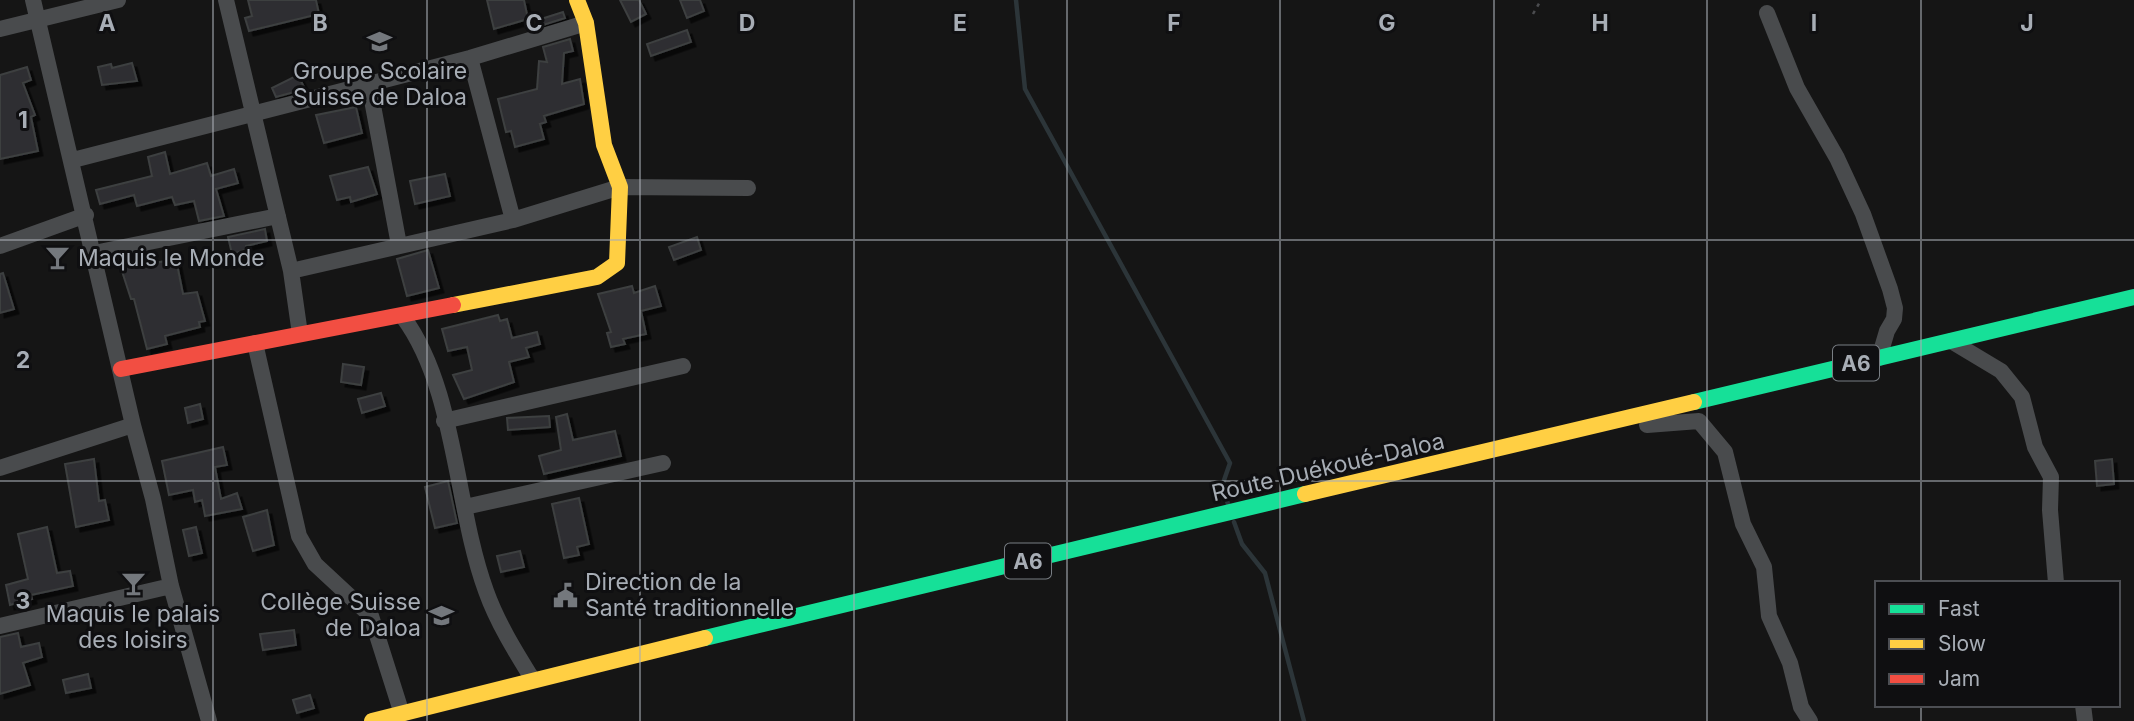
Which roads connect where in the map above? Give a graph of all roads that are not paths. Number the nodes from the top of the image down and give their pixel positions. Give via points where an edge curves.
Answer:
1 (33, 0) edge
2 (118, 0) edge
3 (226, 0) edge
4 (577, 0) edge
5 (1767, 13) dead end
6 (38, 21) junction
7 (586, 23) junction
8 (0, 29) edge
9 (470, 58) junction
10 (369, 84) junction
11 (253, 111) junction
12 (73, 160) junction
13 (620, 187) junction
14 (748, 188) dead end
15 (86, 215) junction
16 (278, 216) junction
17 (513, 220) junction
18 (399, 245) junction
19 (0, 246) edge
20 (94, 253) junction
21 (291, 271) junction
22 (2134, 297) edge
23 (403, 317) junction
24 (300, 334) junction
25 (1950, 340) junction
26 (255, 343) junction
27 (1879, 358) junction
28 (683, 366) dead end
29 (121, 369) junction
30 (444, 421) junction
31 (133, 425) junction
32 (1578, 431) junction
33 (663, 463) dead end
34 (1, 466) edge
35 (466, 507) junction
36 (2056, 581) edge
37 (171, 586) junction
38 (0, 626) edge
39 (533, 680) junction
40 (402, 713) junction
41 (209, 721) edge
42 (372, 721) edge
43 (1810, 721) edge

1 - 6 street
2 - 6 street
3 - 11 street
4 - 7 main road
5 - 27 street via 1797,88 1863,214 1890,289 1894,319
6 - 8 street
6 - 12 street
7 - 9 street
7 - 13 main road via 604,145
9 - 10 street
9 - 17 street
10 - 11 street
10 - 18 street
11 - 12 street
11 - 16 street
12 - 15 street
13 - 14 street
13 - 17 street
13 - 23 main road via 617,263 597,277
15 - 19 street
15 - 20 street
16 - 20 street
16 - 21 street
17 - 18 street
18 - 21 street
20 - 29 street
21 - 24 street
22 - 25 main road, Route Duékoué-Daloa / A6
23 - 24 main road
23 - 30 street via 428,358
24 - 26 main road
25 - 27 main road, Route Duékoué-Daloa / A6
25 - 36 street via 2001,371 2022,397 2035,447 2051,477
26 - 29 main road
26 - 40 street via 299,536 316,564 371,616
27 - 32 main road, Route Duékoué-Daloa / A6
28 - 30 street
29 - 31 street
30 - 35 street
31 - 34 street
31 - 37 street
32 - 39 main road, Route Duékoué-Daloa / A6
32 - 43 street via 1699,421 1721,444 1743,524 1764,566 1769,616
33 - 35 street
35 - 39 street via 486,590 510,644
37 - 38 street
37 - 41 street
39 - 40 main road, A6
40 - 42 main road, A6

